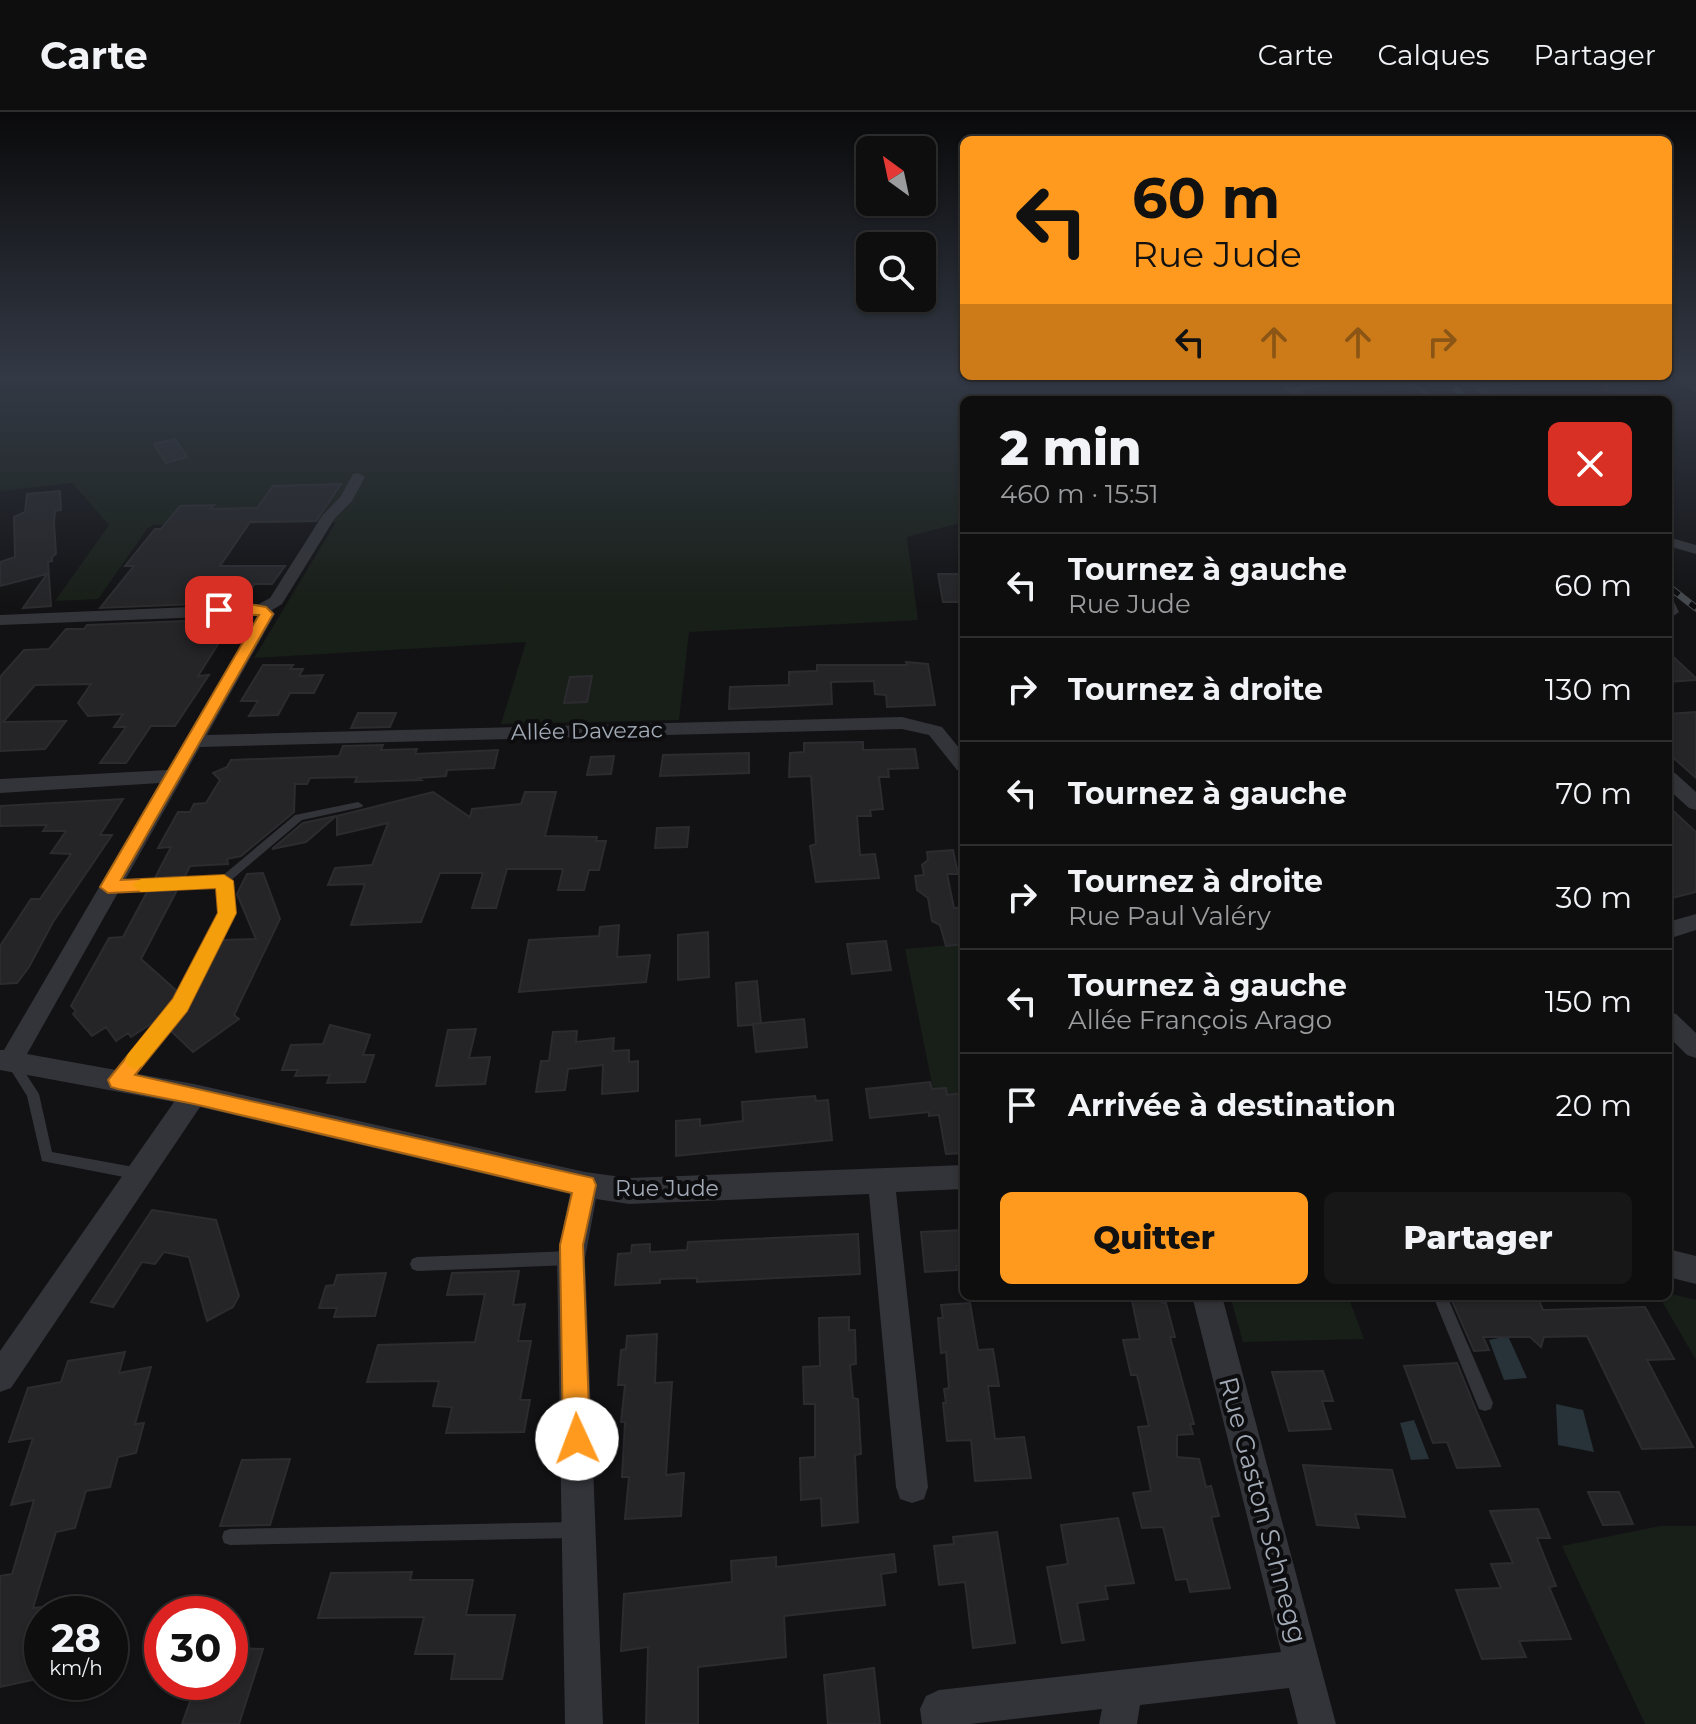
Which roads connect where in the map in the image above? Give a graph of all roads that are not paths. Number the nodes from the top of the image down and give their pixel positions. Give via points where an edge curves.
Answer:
1 (358, 477) dead end
2 (1672, 542) edge
3 (1692, 548) edge
4 (256, 609) junction
5 (0, 620) edge
6 (192, 741) junction
7 (960, 761) edge
8 (171, 776) junction
9 (1672, 782) edge
10 (0, 786) edge
11 (1696, 803) edge
12 (358, 805) dead end
13 (224, 881) junction
14 (108, 887) junction
15 (1696, 922) edge
16 (1672, 930) edge
17 (1672, 1025) edge
18 (1696, 1048) edge
19 (5, 1060) edge
20 (118, 1080) junction
21 (194, 1095) junction
22 (140, 1174) junction
23 (960, 1177) edge
24 (881, 1181) junction
25 (585, 1185) junction
26 (571, 1258) junction
27 (417, 1264) dead end
28 (1672, 1264) edge
29 (1696, 1270) edge
30 (1208, 1300) edge
31 (1442, 1300) edge
32 (0, 1377) edge
33 (1485, 1403) dead end
34 (912, 1487) dead end
35 (579, 1530) junction
36 (230, 1537) dead end
37 (1304, 1668) junction
38 (1121, 1707) edge
39 (584, 1724) edge
40 (941, 1724) edge
41 (1317, 1724) edge

1 - 4 street via 276,601
2 - 3 street
4 - 5 street
4 - 6 street via 267,614 265,620
6 - 7 street, Allée Davezac via 902,723 935,731
6 - 8 street
8 - 10 street
8 - 14 street
9 - 11 street
12 - 13 lane via 299,817
13 - 14 lane
13 - 20 lane via 227,913 180,1005
14 - 19 street
15 - 16 street
17 - 18 street
19 - 20 street, Rue Jude
19 - 22 lane via 33,1094 47,1157
20 - 21 street, Rue Jude
21 - 22 street
21 - 25 street, Rue Jude
22 - 32 street
23 - 24 street, Rue Jude
24 - 25 street, Rue Jude via 676,1191
24 - 34 street
25 - 26 street
26 - 27 lane
26 - 35 street
28 - 29 street
30 - 37 street, Rue Gaston Schnegg
31 - 33 lane
35 - 36 lane
35 - 39 street
37 - 38 street
37 - 41 street, Rue Gaston Schnegg
38 - 40 street via 939,1709

